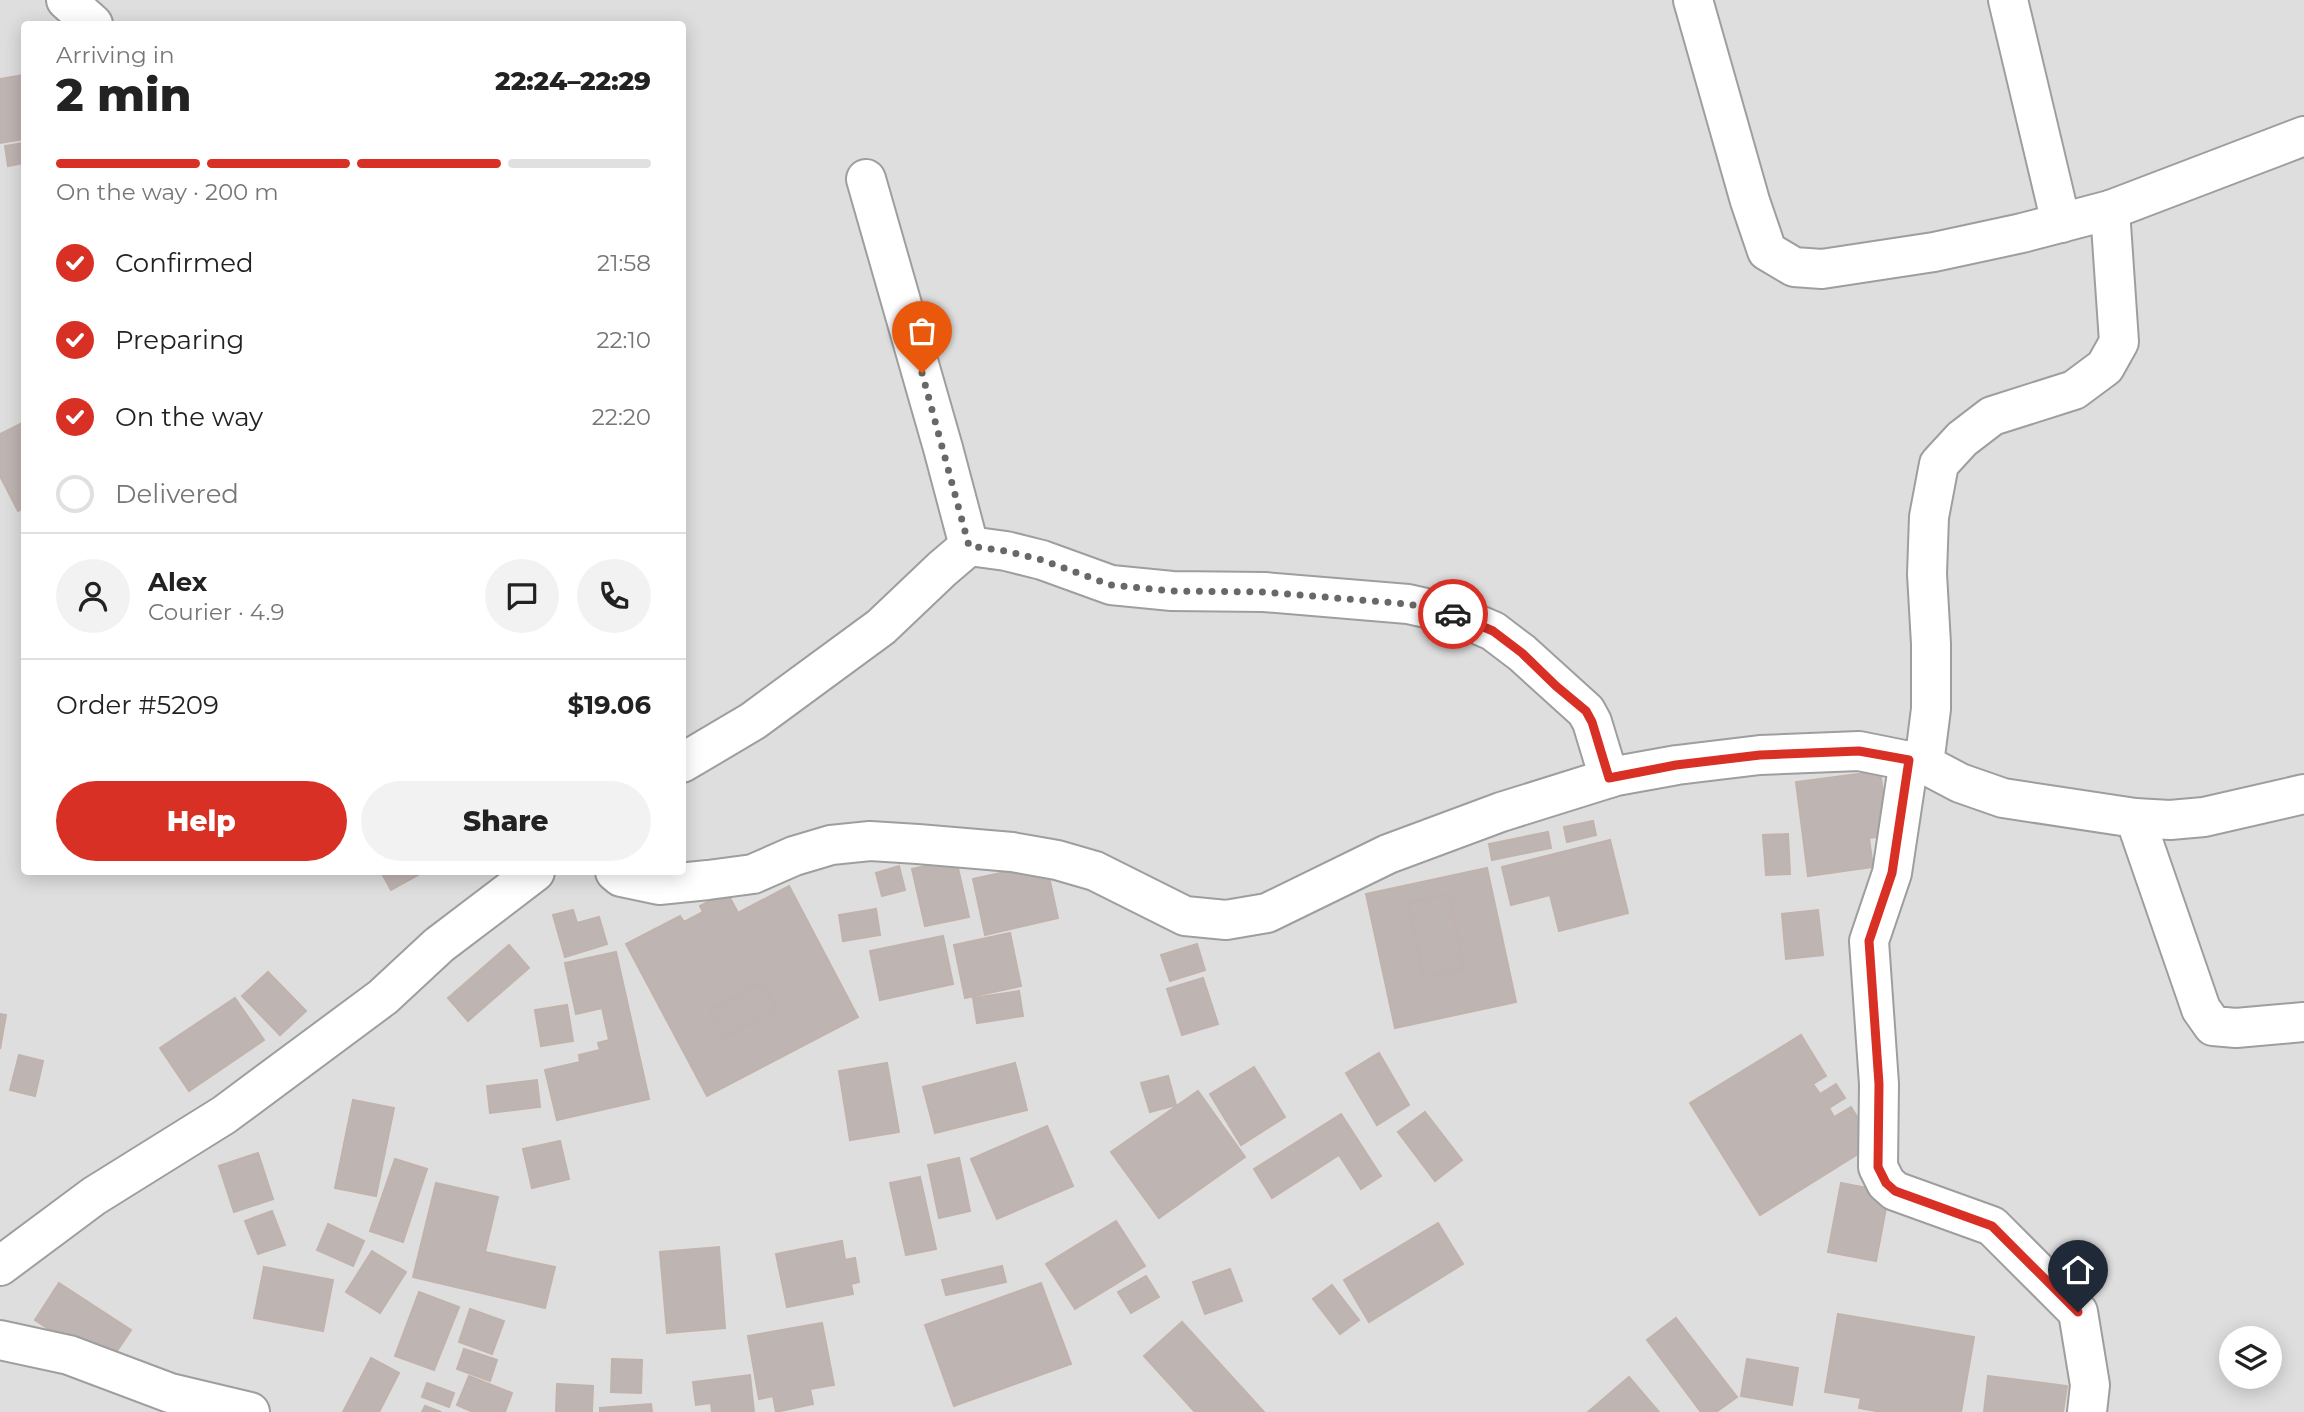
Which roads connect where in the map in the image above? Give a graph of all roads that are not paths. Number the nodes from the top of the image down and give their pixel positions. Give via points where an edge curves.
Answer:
1 (66, 0) edge
2 (1693, 0) edge
3 (2008, 0) edge
4 (90, 21) edge
5 (2304, 136) edge
6 (866, 179) dead end
7 (2110, 210) junction
8 (2061, 223) junction
9 (969, 546) junction
10 (686, 761) edge
11 (1917, 762) junction
12 (1609, 778) junction
13 (2304, 794) edge
14 (2135, 818) junction
15 (531, 875) edge
16 (619, 875) edge
17 (2304, 1022) edge
18 (0, 1266) edge
19 (0, 1340) edge
20 (250, 1412) edge
21 (2087, 1412) edge

1 - 4 street
2 - 8 street via 1750,201 1767,251 1776,257 1794,267 1822,269 1934,252
3 - 8 street
5 - 7 street
6 - 9 street
7 - 8 street
7 - 11 street via 2119,342 2105,367 2074,390 1992,416 1939,464 1929,517 1927,574 1931,709
9 - 10 street via 881,628 753,721
9 - 12 street via 1042,560 1111,585 1408,604 1452,614 1493,631 1586,711
11 - 12 street via 1859,751 1760,755
11 - 14 street via 2003,798
11 - 21 street via 1892,873 1869,941 1879,1084 1878,1167 1895,1191 1992,1226 2078,1312 2090,1385
12 - 16 street via 1388,854 1268,913 1226,920 1185,916 1095,871 1057,860 931,845 870,841 831,845 753,874 659,885
13 - 14 street via 2204,817
14 - 17 street via 2201,1009 2213,1026
15 - 18 street via 439,946 383,997 224,1115 94,1196
19 - 20 street via 69,1355 170,1393

